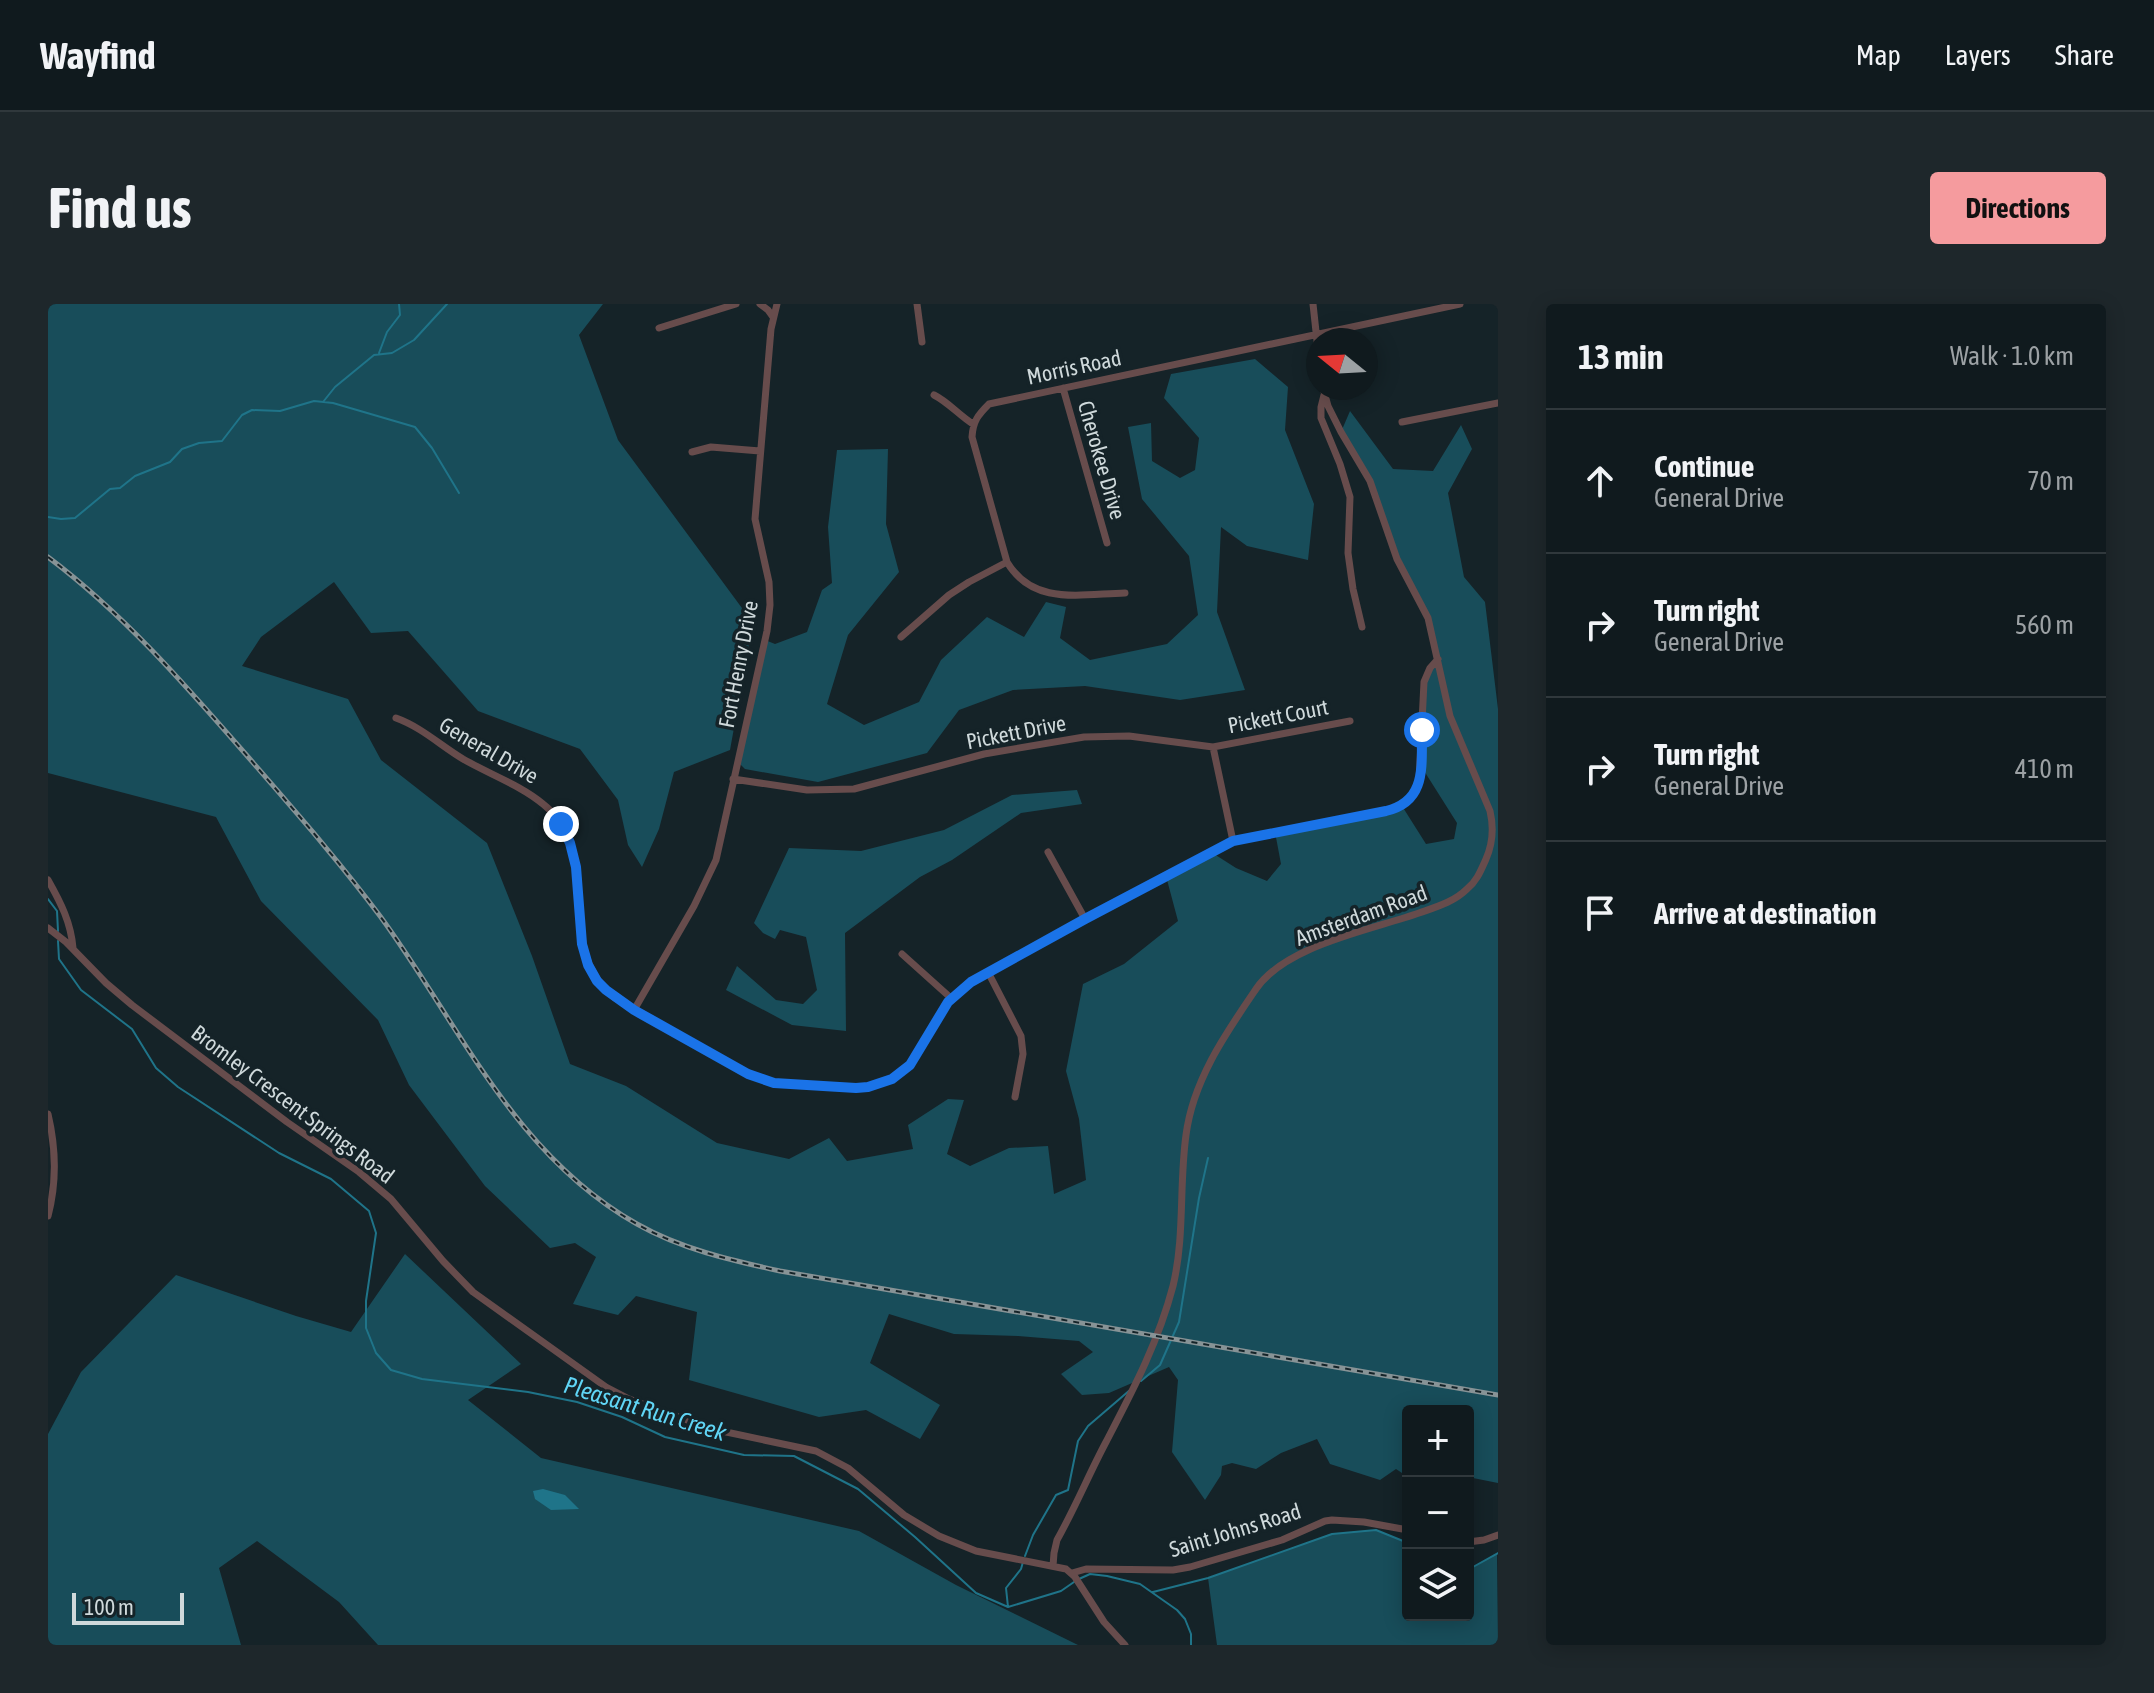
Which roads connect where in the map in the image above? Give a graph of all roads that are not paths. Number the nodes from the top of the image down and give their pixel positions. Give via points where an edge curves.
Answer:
1 (736, 304) edge
2 (760, 304) edge
3 (777, 304) edge
4 (917, 304) edge
5 (1313, 304) edge
6 (1460, 304) edge
7 (773, 317) junction
8 (659, 328) dead end
9 (1315, 328) edge
10 (1345, 328) edge
11 (1306, 336) edge
12 (922, 342) dead end
13 (1063, 388) junction
14 (934, 395) dead end
15 (1322, 400) edge
16 (1328, 400) edge
17 (1498, 403) edge
18 (1402, 422) dead end
19 (973, 424) junction
20 (760, 451) junction
21 (692, 452) dead end
22 (1107, 543) dead end
23 (1007, 562) junction
24 (1125, 593) dead end
25 (1362, 627) dead end
26 (901, 637) dead end
27 (1438, 659) junction
28 (396, 718) dead end
29 (1350, 721) dead end
30 (1213, 747) junction
31 (733, 779) junction
32 (1233, 841) junction
33 (1048, 852) dead end
34 (48, 880) edge
35 (1085, 919) junction
36 (49, 929) edge
37 (70, 945) junction
38 (902, 954) dead end
39 (988, 972) junction
40 (952, 999) junction
41 (634, 1010) junction
42 (1015, 1097) dead end
43 (48, 1114) edge
44 (48, 1216) edge
45 (1402, 1529) edge
46 (1498, 1535) edge
47 (1474, 1541) edge
48 (1053, 1566) junction
49 (1074, 1575) junction
50 (1125, 1645) edge

1 - 8 street
2 - 7 street
3 - 7 street, Fort Henry Drive
4 - 12 street
5 - 9 street
6 - 10 street, Morris Road
7 - 20 street, Fort Henry Drive
11 - 13 street, Morris Road
13 - 19 street, Morris Road via 989,404
13 - 22 street, Cherokee Drive
14 - 19 street
15 - 25 street via 1321,418 1350,497 1348,553
16 - 27 street, Amsterdam Road via 1380,503 1397,559 1428,618
17 - 18 street
19 - 23 street via 978,464
20 - 21 street via 711,447
20 - 31 street, Fort Henry Drive via 755,519 770,605
23 - 24 street via 1024,583 1047,593
23 - 26 street via 949,595
27 - 32 street, General Drive via 1424,682 1419,782 1408,802 1397,809
27 - 48 street, Amsterdam Road via 1454,728 1492,820 1492,841 1481,872 1470,887 1442,906 1337,939 1281,965 1264,979 1219,1045 1188,1124 1180,1250 1161,1325 1144,1370 1057,1540
28 - 41 street, General Drive via 549,809 570,843 576,867 588,965 606,990
29 - 30 street, Pickett Court
30 - 31 street, Pickett Drive via 1129,736 1084,737 984,754 854,789 807,790
30 - 32 street
31 - 41 street, Fort Henry Drive via 722,842 708,880
32 - 35 street, General Drive
33 - 35 street
34 - 37 street via 72,932
35 - 39 street, General Drive
36 - 37 street, Bromley Crescent Springs Road
37 - 48 street, Bromley Crescent Springs Road via 132,1005 359,1172 473,1292 606,1387 712,1429 816,1451 848,1468 904,1515 939,1536 976,1551
38 - 40 street
39 - 40 street, General Drive
39 - 42 street via 1021,1036
40 - 41 street, General Drive via 910,1065 892,1079 856,1088 774,1083 748,1074
43 - 44 street via 55,1163
45 - 49 street, Saint Johns Road via 1332,1520 1190,1567 1086,1569
46 - 47 street
48 - 49 street, Bromley Crescent Springs Road
49 - 50 street

